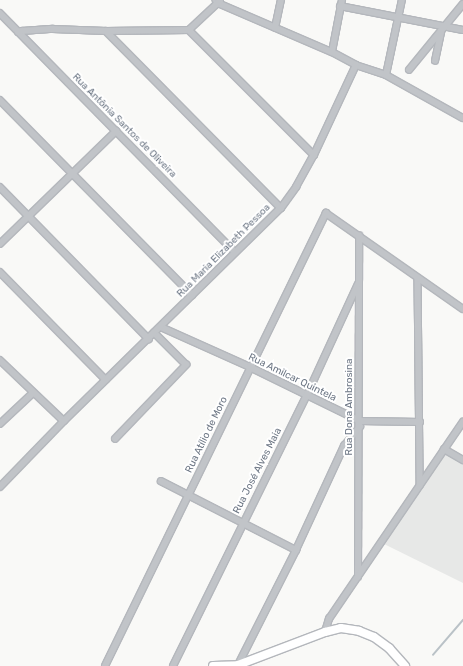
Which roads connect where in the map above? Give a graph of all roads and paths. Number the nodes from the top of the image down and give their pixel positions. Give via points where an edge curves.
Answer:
1 (281, 0) edge
2 (402, 0) edge
3 (218, 1) edge
4 (341, 3) edge
5 (463, 4) edge
6 (0, 13) edge
7 (399, 18) junction
8 (275, 28) junction
9 (443, 29) junction
10 (189, 30) junction
11 (463, 30) edge
12 (106, 31) junction
13 (18, 32) junction
14 (332, 52) junction
15 (435, 61) dead end
16 (356, 65) junction
17 (409, 70) dead end
18 (386, 75) junction
19 (0, 100) edge
20 (463, 118) edge
21 (116, 131) junction
22 (314, 155) junction
23 (72, 173) junction
24 (0, 187) edge
25 (281, 208) junction
26 (29, 216) junction
27 (359, 236) junction
28 (0, 244) edge
29 (235, 252) junction
30 (0, 272) edge
31 (418, 278) junction
32 (358, 284) junction
33 (192, 295) junction
34 (463, 309) edge
35 (161, 327) junction
36 (154, 333) junction
37 (149, 339) junction
38 (0, 360) edge
39 (250, 367) junction
40 (106, 380) junction
41 (33, 393) junction
42 (308, 395) junction
43 (64, 421) junction
44 (420, 422) junction
45 (463, 422) edge
46 (0, 424) edge
47 (360, 424) junction
48 (115, 439) dead end
49 (444, 450) junction
50 (463, 460) edge
51 (161, 481) dead end
52 (420, 486) junction
53 (0, 487) edge
54 (188, 495) junction
55 (243, 522) junction
56 (296, 550) junction
57 (358, 577) junction
58 (325, 632) junction
59 (402, 664) edge
60 (238, 665) edge
61 (105, 666) edge
62 (173, 666) edge
63 (213, 666) edge

1 - 8 street
2 - 7 street
3 - 8 street
3 - 10 street
4 - 7 street
4 - 14 street
5 - 9 street
6 - 13 street, Rua Antônia Santos de Oliveira
7 - 9 street
7 - 18 street
8 - 14 street
9 - 11 street
9 - 15 street
9 - 17 street
10 - 12 street
10 - 22 street
12 - 13 street via 53,29
12 - 25 street
13 - 21 street, Rua Antônia Santos de Oliveira
14 - 16 street
16 - 18 street
16 - 22 street, Rua Maria Elizabeth Pessoa
18 - 20 street
19 - 23 street
21 - 23 street
21 - 29 street, Rua Antônia Santos de Oliveira
22 - 25 street, Rua Maria Elizabeth Pessoa
23 - 26 street
23 - 33 street
24 - 26 street
25 - 29 street, Rua Maria Elizabeth Pessoa
26 - 28 street
26 - 37 street
27 - 31 street
27 - 32 street, Rua Dona Ambrosina
27 - 39 street, Rua Atílio de Moro via 326,214
29 - 33 street, Rua Maria Elizabeth Pessoa
30 - 40 street
31 - 34 street
31 - 44 street
32 - 42 street, Rua José Alves Maia
32 - 47 street, Rua Dona Ambrosina
33 - 35 street, Rua Maria Elizabeth Pessoa
35 - 36 street, Rua Maria Elizabeth Pessoa
35 - 39 street, Rua Amilcar Quintela
36 - 37 street, Rua Maria Elizabeth Pessoa
36 - 48 street via 186,365
37 - 40 street, Rua Maria Elizabeth Pessoa
38 - 41 street
39 - 42 street, Rua Amilcar Quintela
39 - 54 street, Rua Atílio de Moro
40 - 43 street, Rua Maria Elizabeth Pessoa
41 - 43 street
41 - 46 street
42 - 47 street, Rua Amilcar Quintela
42 - 55 street, Rua José Alves Maia
43 - 53 street, Rua Maria Elizabeth Pessoa
44 - 47 street, Rua Amilcar Quintela
44 - 52 street
45 - 49 street
47 - 56 street via 344,446
47 - 57 street, Rua Dona Ambrosina
49 - 50 street
49 - 52 street
51 - 54 street
52 - 57 street
54 - 55 street
54 - 61 street, Rua Atílio de Moro
55 - 56 street
55 - 62 street, Rua José Alves Maia
56 - 60 street
57 - 58 street via 329,619
58 - 59 main road via 341,628 374,637 389,648
58 - 60 main road
60 - 63 main road

